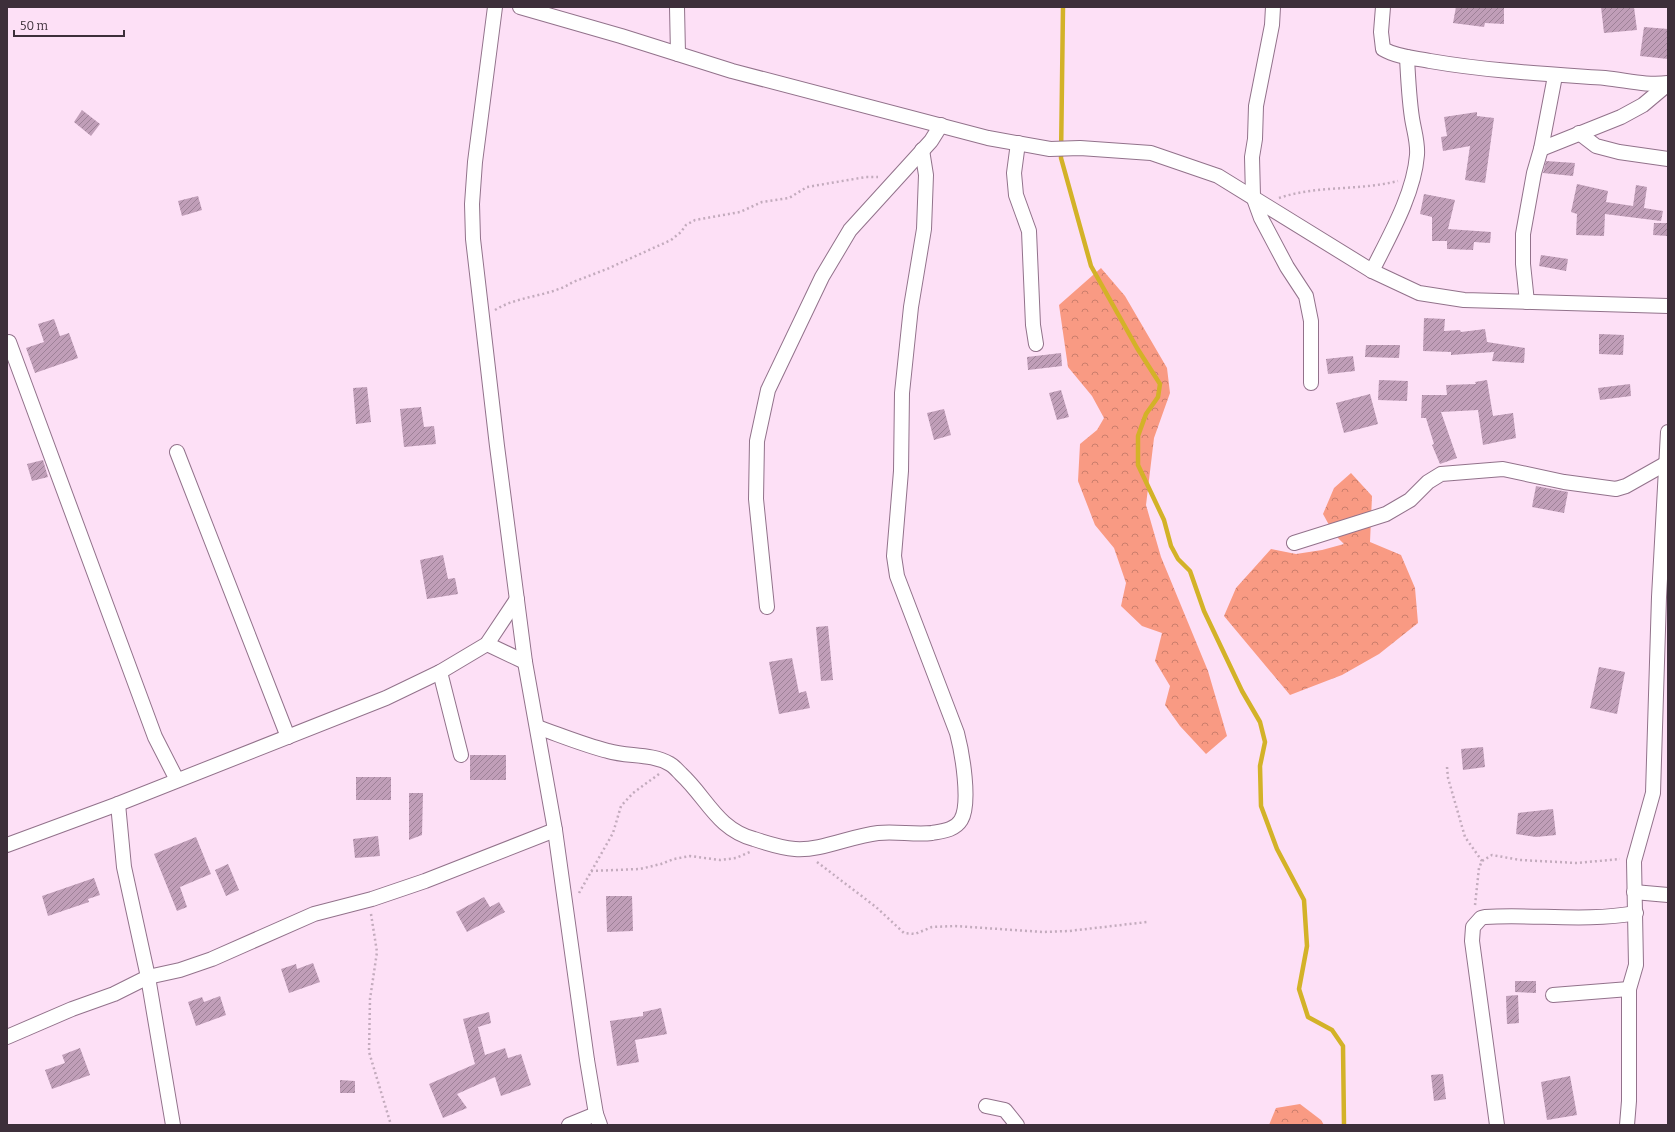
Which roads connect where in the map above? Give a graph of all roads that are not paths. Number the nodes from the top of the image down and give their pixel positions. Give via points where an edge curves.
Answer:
1 (495, 7) edge
2 (520, 7) edge
3 (677, 7) edge
4 (1273, 7) edge
5 (1383, 7) edge
6 (678, 54) junction
7 (1407, 57) junction
8 (1555, 76) junction
9 (1668, 84) edge
10 (941, 125) junction
11 (1579, 133) junction
12 (1018, 143) junction
13 (1541, 149) junction
14 (922, 150) junction
15 (1668, 159) edge
16 (1258, 199) junction
17 (1372, 271) junction
18 (1527, 302) junction
19 (1668, 306) edge
20 (9, 342) dead end
21 (1036, 344) dead end
22 (1311, 383) dead end
23 (1668, 432) edge
24 (178, 452) dead end
25 (1665, 464) junction
26 (1294, 543) dead end
27 (1663, 597) edge
28 (516, 599) junction
29 (767, 607) dead end
30 (487, 644) junction
31 (526, 662) junction
32 (440, 672) junction
33 (536, 726) junction
34 (288, 737) junction
35 (461, 755) dead end
36 (177, 780) junction
37 (118, 804) junction
38 (555, 830) junction
39 (7, 845) edge
40 (1634, 892) junction
41 (1668, 895) edge
42 (1636, 913) junction
43 (148, 977) junction
44 (1629, 989) junction
45 (1553, 995) dead end
46 (7, 1037) edge
47 (986, 1106) dead end
48 (598, 1119) edge
49 (173, 1125) edge
50 (569, 1125) edge
51 (1017, 1125) edge
52 (1497, 1125) edge
53 (1627, 1125) edge

1 - 28 street via 475,162 473,239
2 - 6 street
3 - 6 street
4 - 16 street via 1272,25 1256,106 1252,157
5 - 7 street via 1380,36 1383,49
6 - 10 street via 732,71
7 - 8 street via 1490,70
7 - 17 street via 1417,156 1412,180 1399,214
8 - 9 street
8 - 13 street
9 - 11 street via 1643,105 1621,117
10 - 12 street
10 - 14 street
11 - 13 street
11 - 15 street via 1596,146
12 - 16 street via 1050,149 1080,148 1151,153 1218,176
12 - 21 street via 1014,173 1016,195 1028,231
13 - 18 street via 1523,234
14 - 29 street via 850,230 826,270 768,390 757,441 756,499
14 - 33 street via 926,175 924,229 911,307 902,393 901,472 894,556 897,576 957,733 965,770 962,819 945,831 926,834 877,833 794,849 734,832 670,764 649,757 609,752
16 - 17 street
16 - 22 street via 1261,218 1306,296 1311,321
17 - 18 street via 1419,293 1464,300
18 - 19 street
20 - 36 street via 155,737
23 - 25 street
24 - 34 street
25 - 26 street via 1616,489 1564,482 1503,469 1441,474 1428,482 1410,500 1386,514
25 - 27 street
27 - 40 street via 1653,793 1634,861
28 - 30 street
28 - 31 street
30 - 31 street
30 - 32 street
31 - 33 street
32 - 34 street via 386,698
32 - 35 street
33 - 38 street
34 - 36 street
36 - 37 street
37 - 39 street
37 - 43 street via 124,867
38 - 43 street via 455,870 372,899 314,914 212,959
38 - 48 street
40 - 41 street
40 - 42 street
42 - 44 street via 1636,965
42 - 52 street via 1588,917 1485,917 1477,922 1472,931 1472,941
43 - 46 street via 114,994
43 - 49 street
44 - 45 street
44 - 53 street
47 - 51 street via 1006,1110
48 - 50 street

